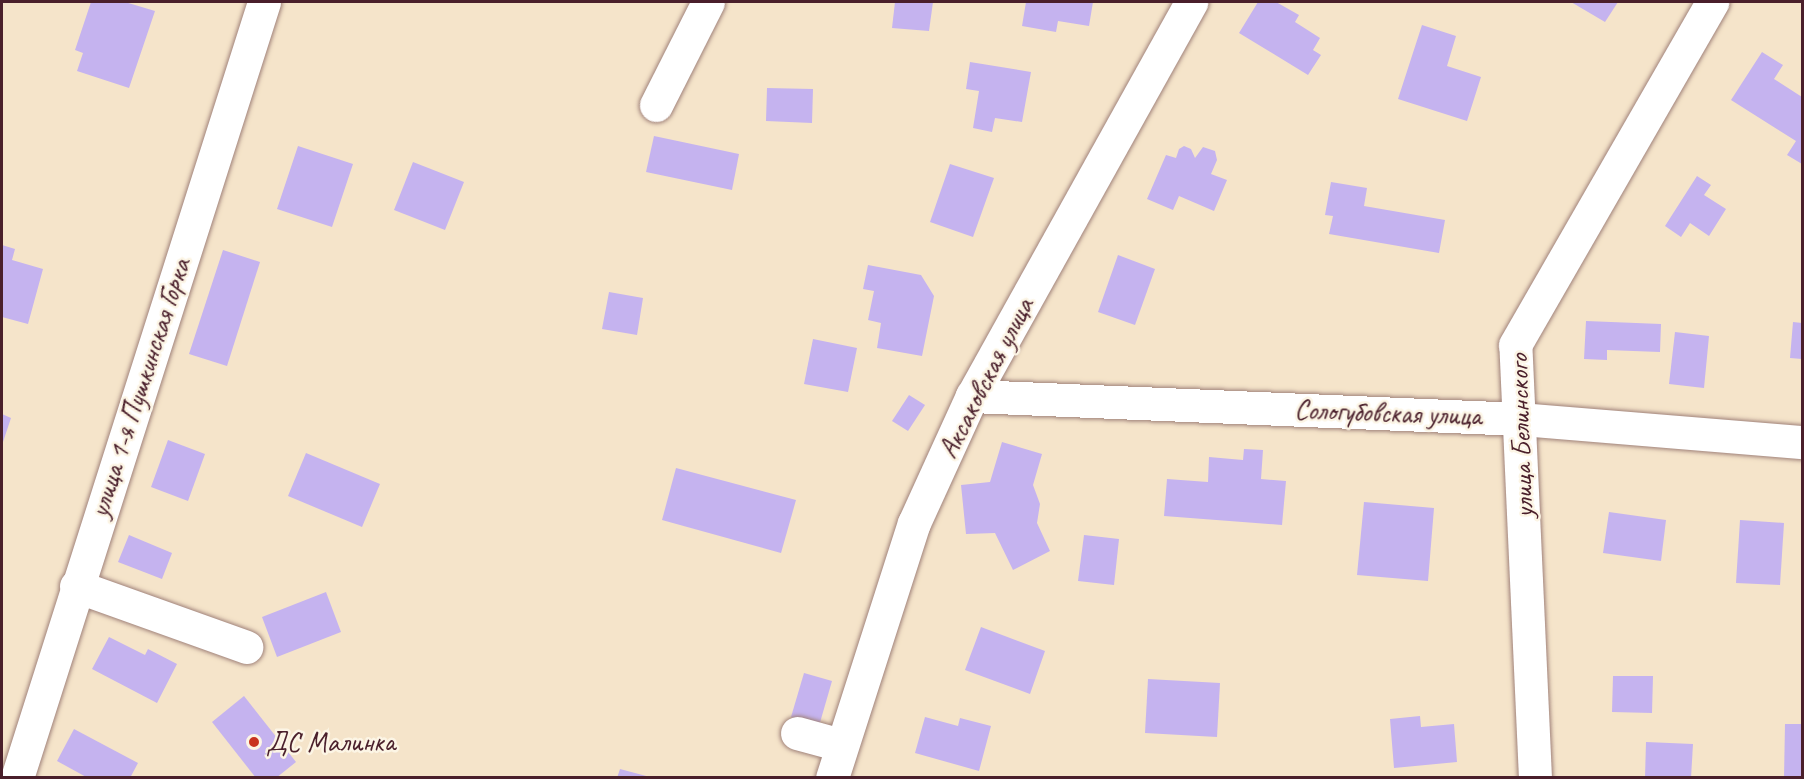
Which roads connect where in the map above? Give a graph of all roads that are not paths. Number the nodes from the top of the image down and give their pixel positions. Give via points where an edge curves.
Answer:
1 (264, 2) edge
2 (708, 2) edge
3 (1191, 2) edge
4 (1712, 2) edge
5 (656, 105) dead end
6 (972, 396) junction
7 (1520, 419) junction
8 (1803, 442) edge
9 (76, 586) junction
10 (246, 647) dead end
11 (797, 733) dead end
12 (841, 745) junction
13 (16, 776) edge
14 (832, 777) edge
15 (1535, 777) edge

1 - 9 street, улица 1-я Пушкинская Горка
2 - 5 street
3 - 6 street, Аксаковская улица
4 - 7 street, улица Белинского via 1515,345
6 - 7 street, Сологубовская улица
6 - 12 street, Аксаковская улица via 914,523
7 - 8 street, Сологубовская улица
7 - 15 street, улица Белинского
9 - 10 street
9 - 13 street, улица 1-я Пушкинская Горка
11 - 12 street
12 - 14 street, Аксаковская улица

